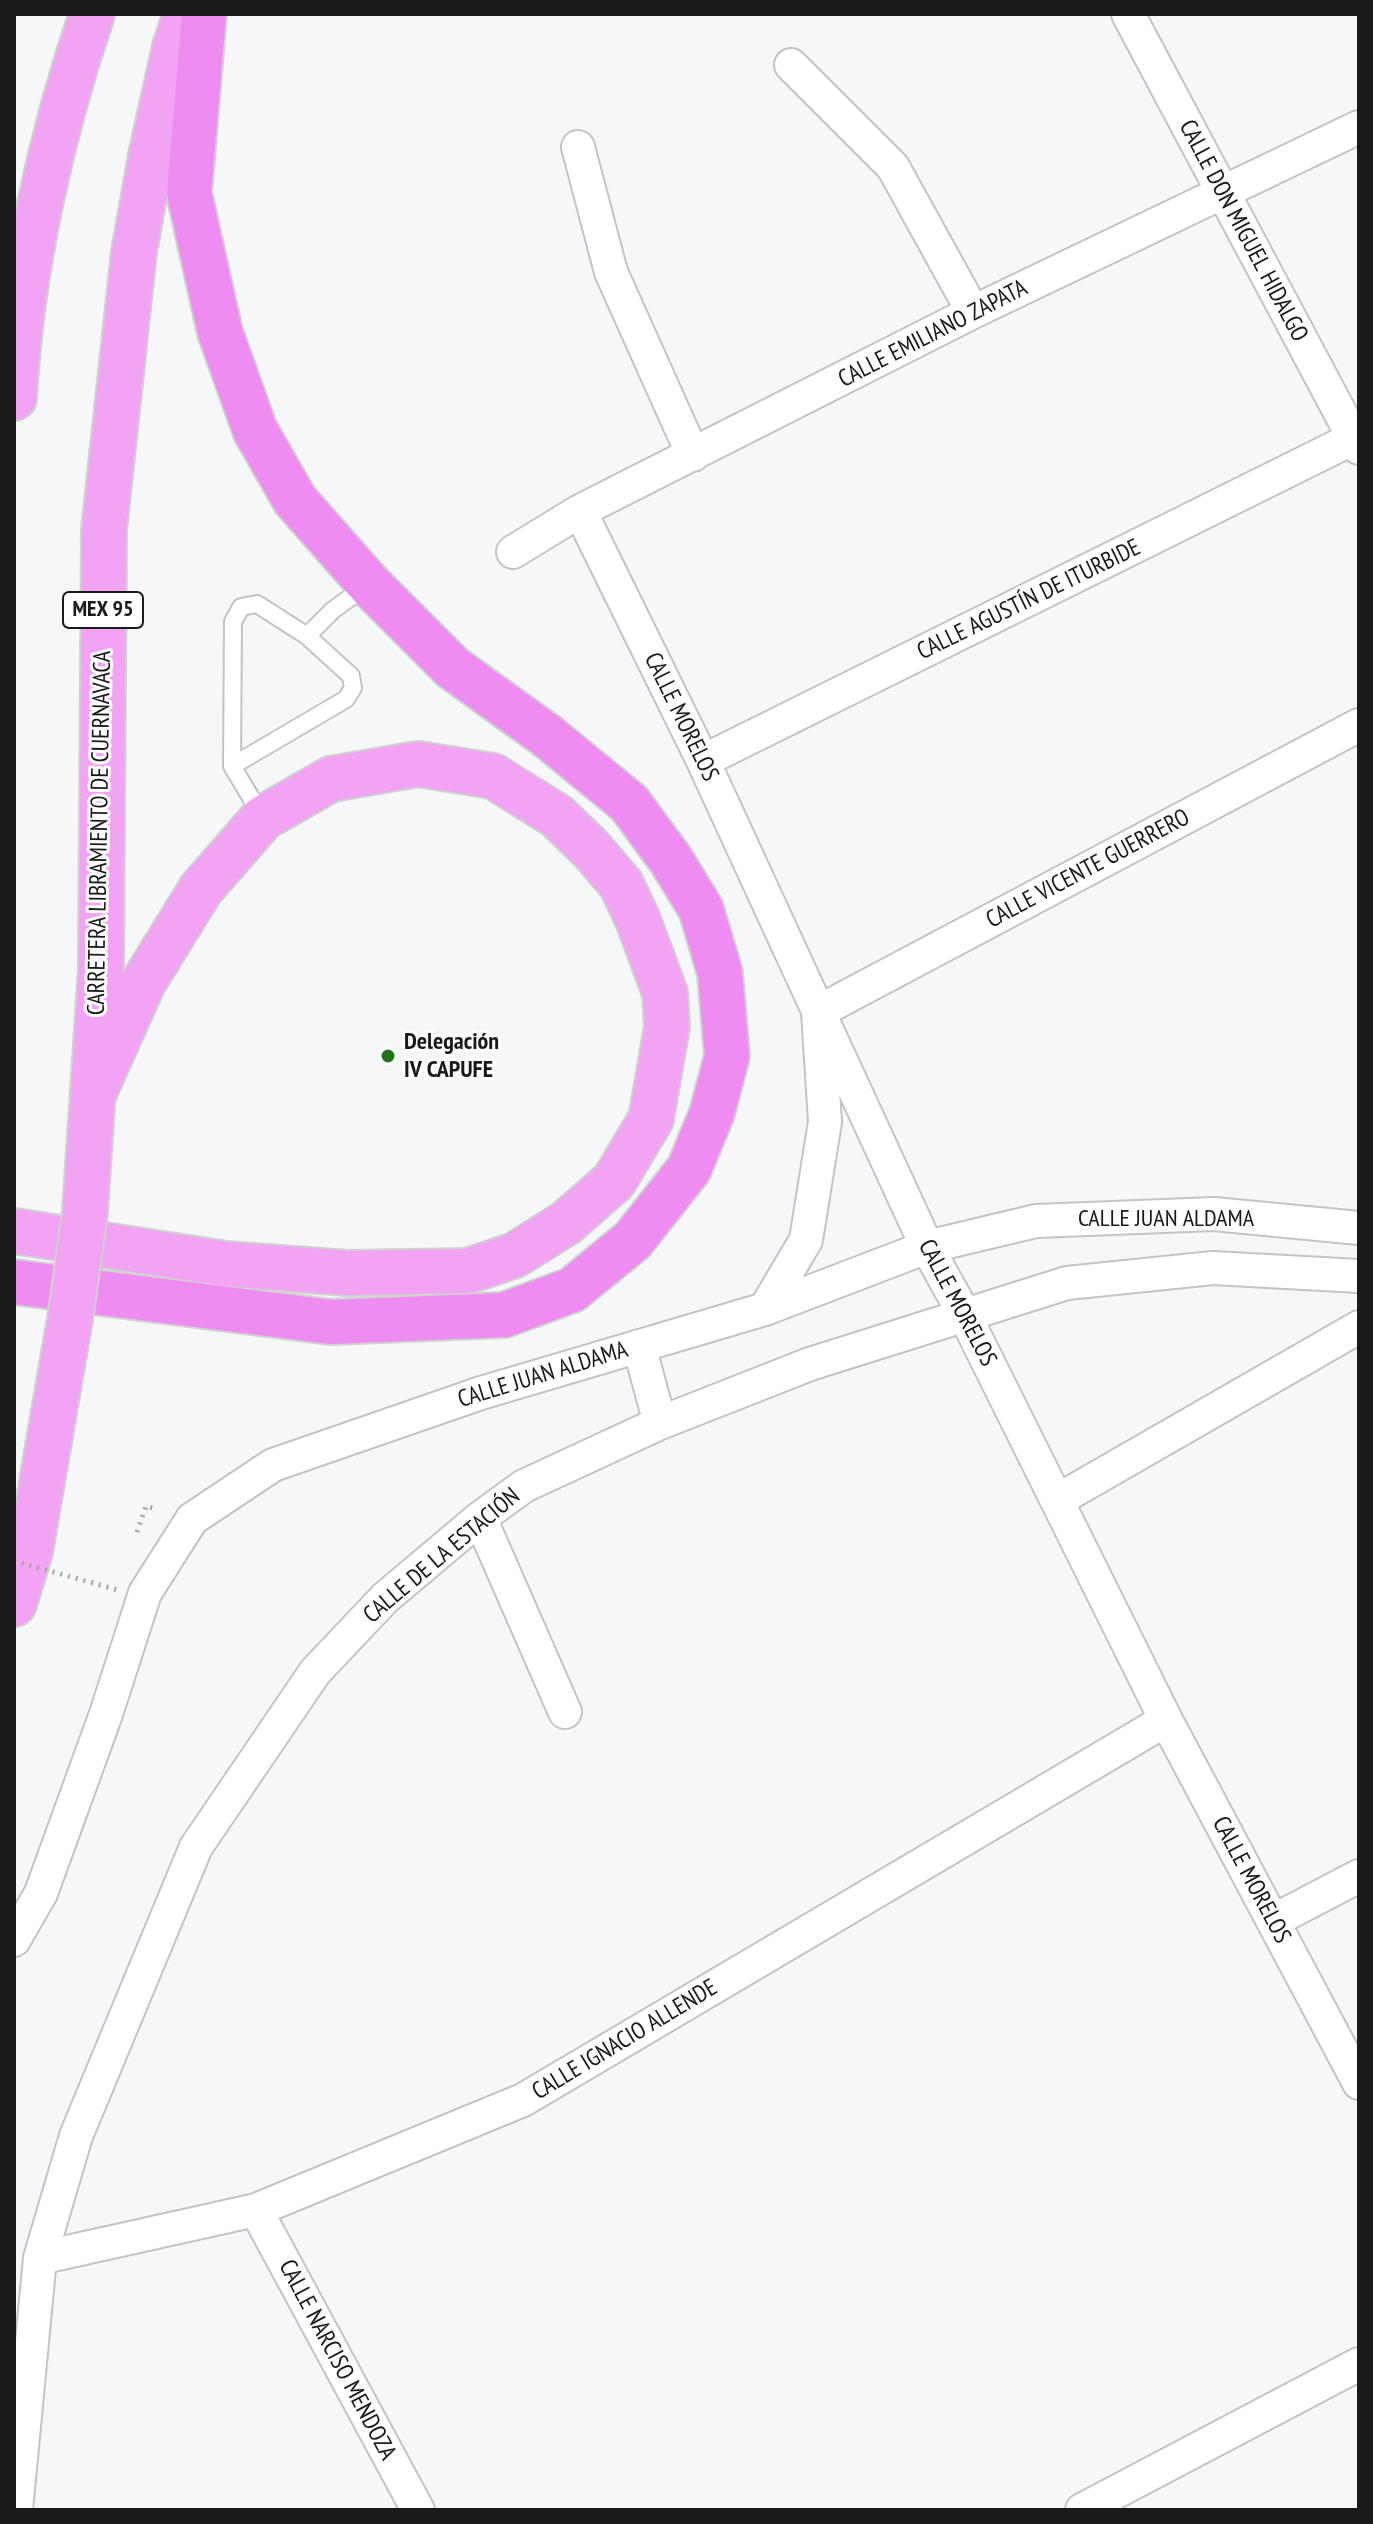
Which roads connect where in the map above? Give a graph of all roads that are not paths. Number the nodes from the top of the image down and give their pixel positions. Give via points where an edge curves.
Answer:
1 (92, 14) edge
2 (186, 14) edge
3 (204, 14) edge
4 (1128, 14) edge
5 (791, 65) dead end
6 (1359, 127) edge
7 (578, 147) dead end
8 (1222, 192) junction
9 (973, 312) junction
10 (14, 398) edge
11 (1356, 443) edge
12 (693, 455) junction
13 (580, 511) junction
14 (513, 552) dead end
15 (369, 584) junction
16 (307, 636) junction
17 (1359, 725) edge
18 (703, 761) junction
19 (232, 766) junction
20 (263, 818) junction
21 (818, 1012) junction
22 (93, 1095) junction
23 (1359, 1228) edge
24 (14, 1231) edge
25 (927, 1247) junction
26 (1359, 1276) edge
27 (14, 1282) edge
28 (765, 1309) junction
29 (964, 1314) junction
30 (1359, 1327) edge
31 (639, 1346) junction
32 (660, 1423) junction
33 (1058, 1500) junction
34 (480, 1518) junction
35 (14, 1604) edge
36 (565, 1712) dead end
37 (1166, 1720) junction
38 (1359, 1876) edge
39 (1273, 1921) junction
40 (14, 1940) edge
41 (1359, 2083) edge
42 (256, 2210) junction
43 (40, 2258) junction
44 (1359, 2364) edge
45 (16, 2510) edge
46 (418, 2510) edge
47 (1082, 2510) edge

1 - 10 highway via 70,79 39,213
2 - 22 highway, CARRETERA LIBRAMIENTO DE CUERNAVACA / MEX 95 via 134,252 104,530 101,969
3 - 15 highway via 189,193 220,332 255,430 295,500
4 - 8 street, CALLE DON MIGUEL HIDALGO
5 - 9 street via 893,167
6 - 8 street, CALLE EMILIANO ZAPATA
7 - 12 street via 611,272
8 - 9 street, CALLE EMILIANO ZAPATA
8 - 11 street, CALLE DON MIGUEL HIDALGO
9 - 12 street, CALLE EMILIANO ZAPATA
11 - 18 street, CALLE AGUSTÍN DE ITURBIDE
12 - 13 street, CALLE EMILIANO ZAPATA
13 - 14 street, CALLE EMILIANO ZAPATA
13 - 18 street, CALLE MORELOS
15 - 16 lane
15 - 27 highway via 453,668 629,803 701,909 720,973 727,1056 689,1169 633,1240 572,1290 504,1315 331,1322
16 - 19 lane via 351,676 353,688 346,699
16 - 19 lane via 257,604 241,607 233,622
17 - 21 street, CALLE VICENTE GUERRERO
18 - 21 street, CALLE MORELOS
19 - 20 lane
20 - 22 highway via 201,889 143,983
20 - 24 highway via 331,779 418,764 493,776 557,816 591,849 621,884 665,993 667,1027 651,1119 614,1181 566,1223 515,1255 468,1271 347,1273 226,1264
21 - 25 street, CALLE MORELOS
21 - 28 street via 825,1122 806,1240
22 - 35 highway, CARRETERA LIBRAMIENTO DE CUERNAVACA / MEX 95, bridge via 71,1313 30,1552
23 - 25 street, CALLE JUAN ALDAMA via 1214,1214 1036,1221
25 - 28 street, CALLE JUAN ALDAMA
25 - 29 street, CALLE MORELOS
26 - 29 street, CALLE DE LA ESTACIÓN via 1198,1270 1067,1283
28 - 31 street, CALLE JUAN ALDAMA
29 - 32 street, CALLE DE LA ESTACIÓN via 810,1364
29 - 33 street, CALLE MORELOS
30 - 33 street
31 - 32 street
31 - 40 street, CALLE JUAN ALDAMA via 481,1393 273,1465 192,1519 145,1593 41,1893
32 - 34 street, CALLE DE LA ESTACIÓN via 524,1486
33 - 37 street, CALLE MORELOS
34 - 36 street
34 - 43 street, CALLE DE LA ESTACIÓN via 385,1598 315,1672 196,1847 76,2136
37 - 39 street, CALLE MORELOS
37 - 42 street, CALLE IGNACIO ALLENDE via 523,2100
38 - 39 street
39 - 41 street, CALLE MORELOS
42 - 43 street, CALLE IGNACIO ALLENDE
42 - 46 street, CALLE NARCISO MENDOZA
43 - 45 street, CALLE DE LA ESTACIÓN
44 - 47 street

